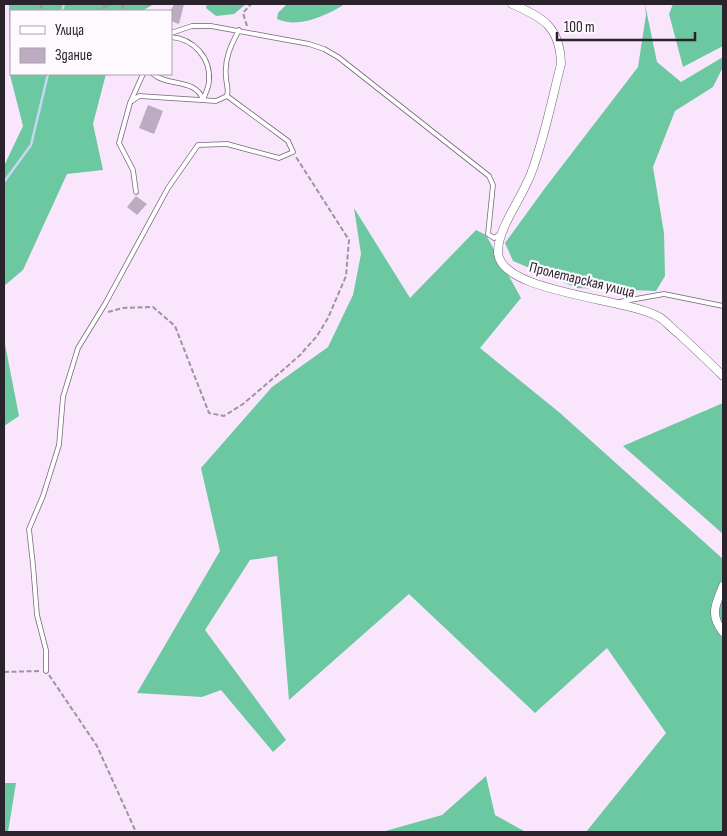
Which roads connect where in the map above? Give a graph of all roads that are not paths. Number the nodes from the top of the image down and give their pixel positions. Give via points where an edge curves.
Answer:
1 (512, 4) edge
2 (239, 30) junction
3 (172, 33) edge
4 (172, 37) edge
5 (144, 75) edge
6 (154, 75) edge
7 (227, 96) junction
8 (203, 100) junction
9 (130, 103) junction
10 (136, 192) dead end
11 (500, 234) junction
12 (615, 302) junction
13 (723, 306) edge
14 (723, 376) edge
15 (723, 586) edge
16 (723, 632) edge
17 (46, 671) road end

1 - 11 street, Пролетарская улица via 544,20 554,32 561,64 532,170
2 - 3 lane via 192,26
2 - 7 lane via 225,64
2 - 11 lane via 310,44 338,57 489,176 493,192 488,234 494,238
4 - 8 lane via 197,47 205,58 210,84
5 - 9 lane
6 - 8 lane via 195,88
7 - 8 lane via 216,101
7 - 17 lane via 288,141 292,152 279,158 227,144 198,145 168,188 78,348 63,397 59,445 28,530 37,615 46,650
8 - 9 lane via 139,96
9 - 10 lane via 119,143 133,170
11 - 12 street, Пролетарская улица via 497,252 505,269 512,274 557,290
12 - 13 lane via 664,294
12 - 14 street, Пролетарская улица via 644,309 660,317
15 - 16 street via 715,606 718,626

